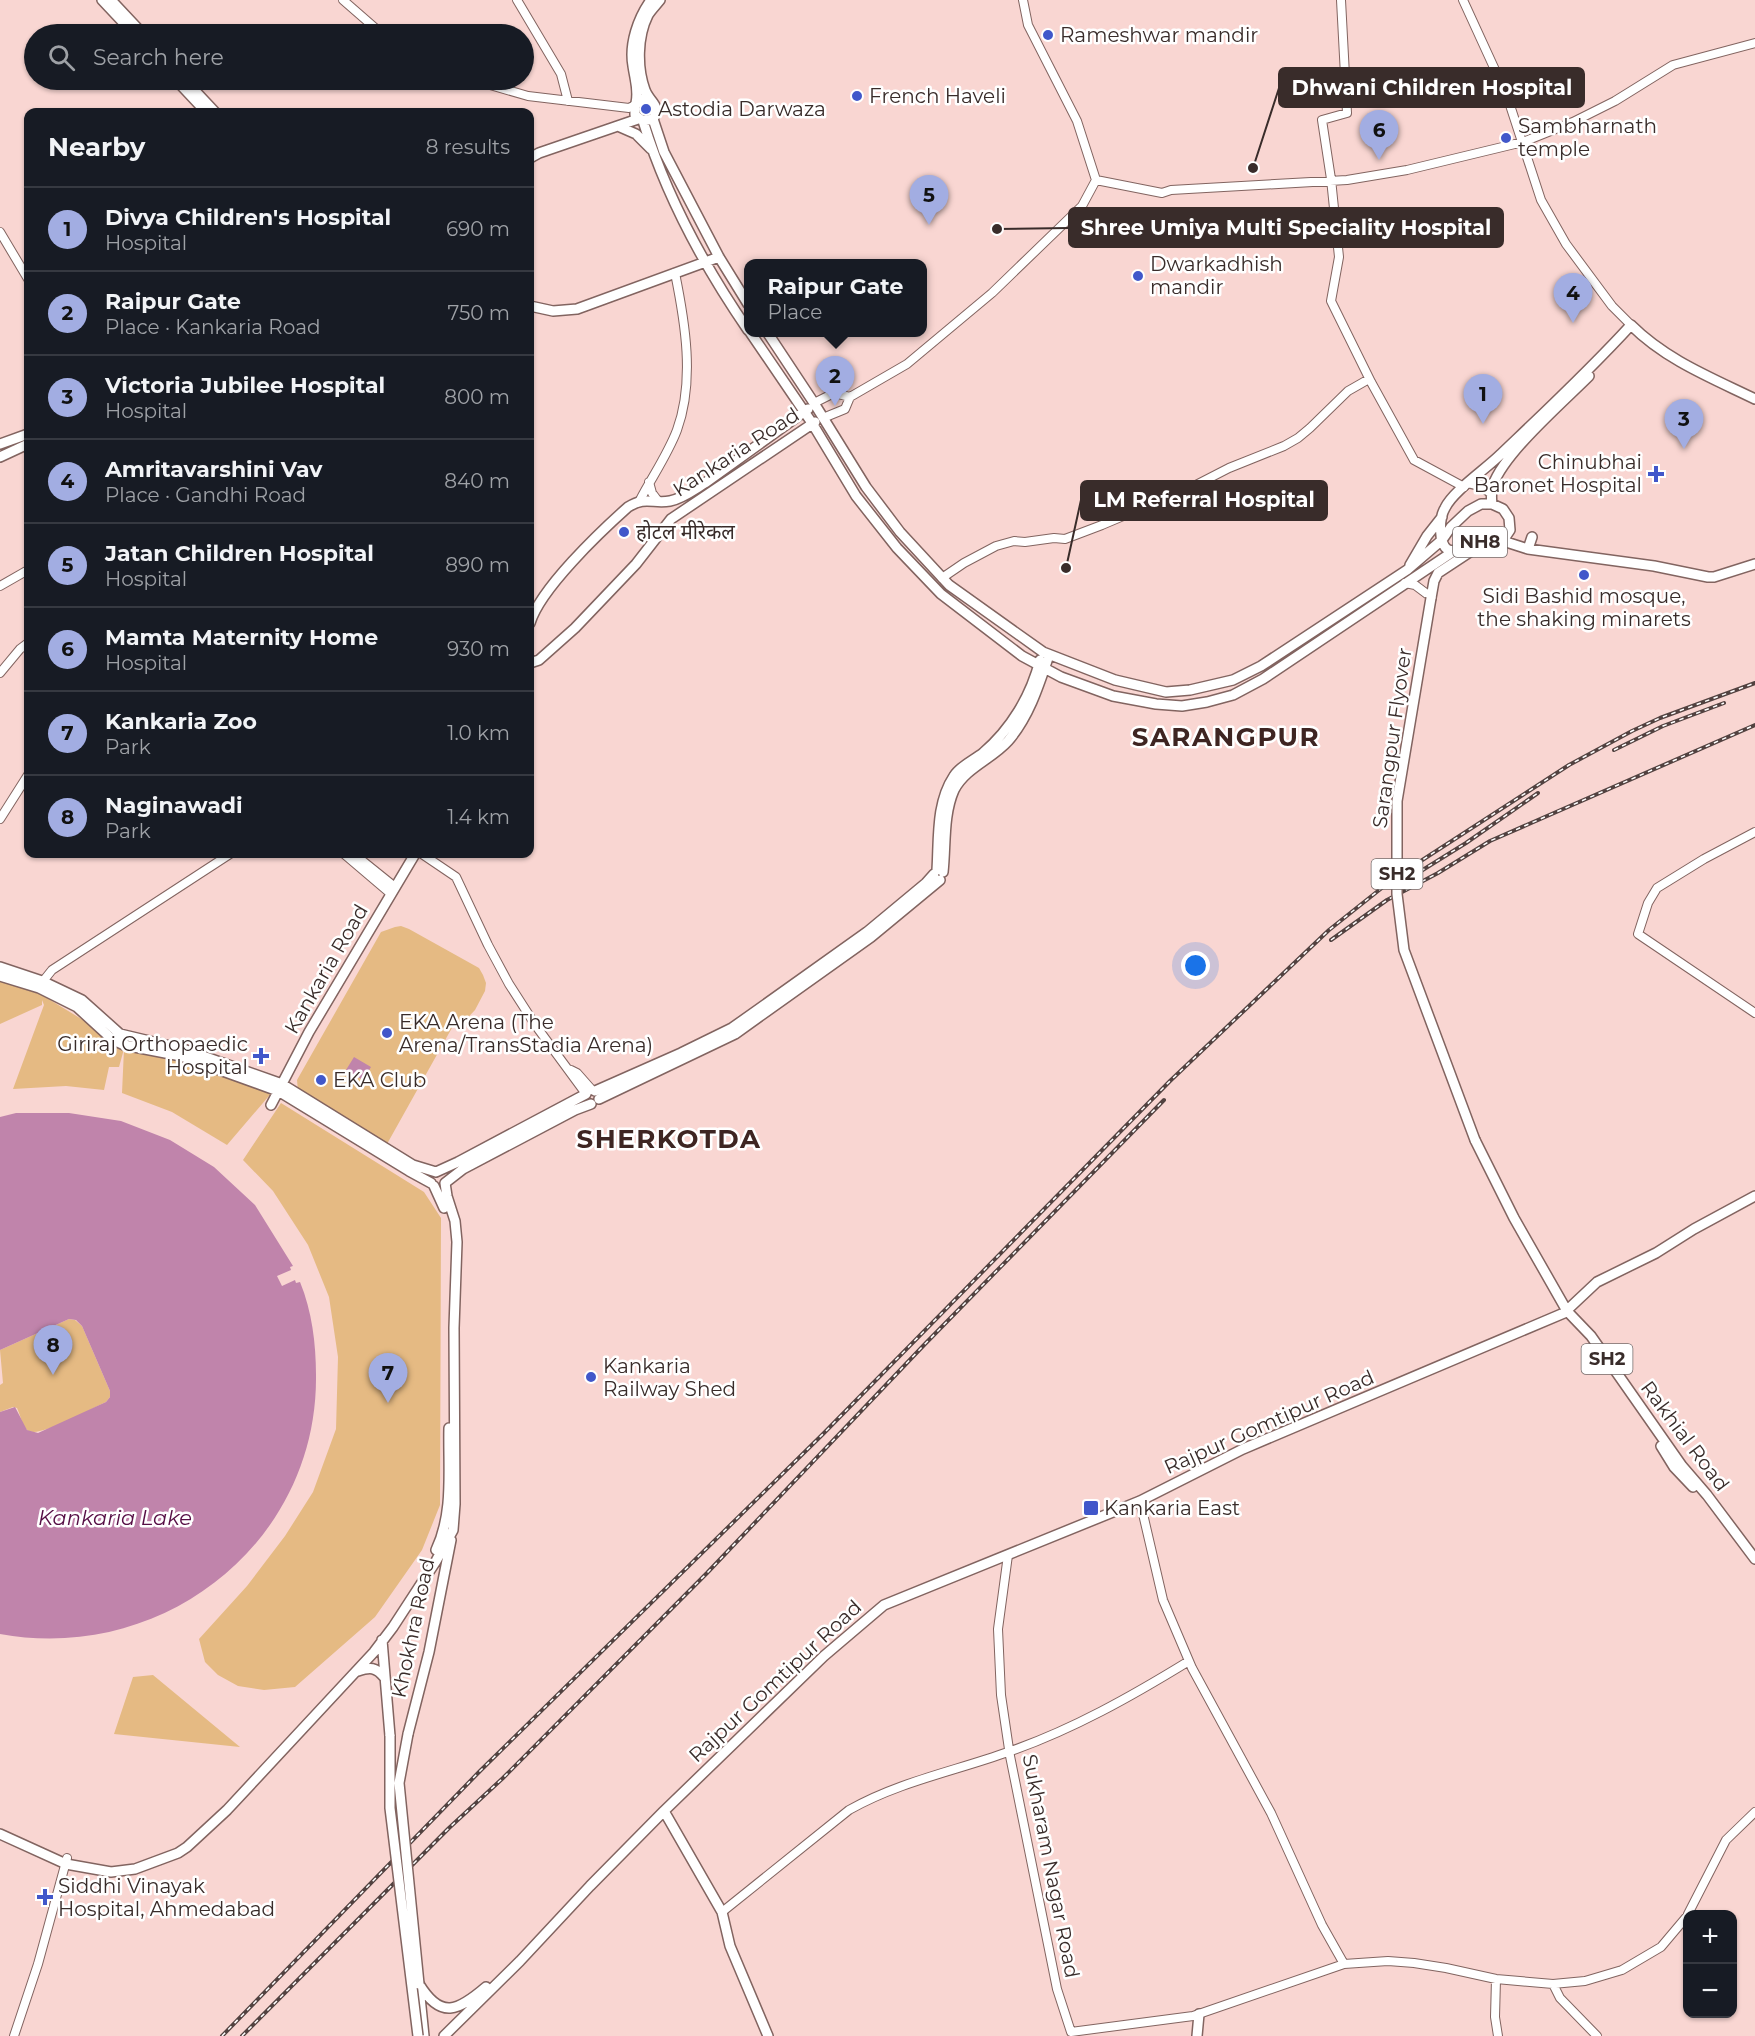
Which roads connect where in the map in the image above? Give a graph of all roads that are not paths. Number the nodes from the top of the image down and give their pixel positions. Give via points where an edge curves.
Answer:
1 (102, 0) edge
2 (111, 0) edge
3 (343, 0) edge
4 (517, 0) edge
5 (651, 0) edge
6 (660, 0) edge
7 (1023, 0) edge
8 (1341, 0) edge
9 (1463, 0) edge
10 (125, 24) edge
11 (134, 24) edge
12 (371, 24) edge
13 (531, 24) edge
14 (534, 29) edge
15 (1755, 43) edge
16 (186, 90) edge
17 (194, 90) edge
18 (507, 90) edge
19 (650, 99) junction
20 (568, 101) junction
21 (635, 104) junction
22 (203, 108) edge
23 (211, 108) edge
24 (653, 119) junction
25 (641, 120) junction
26 (620, 127) junction
27 (1523, 142) junction
28 (652, 151) junction
29 (534, 156) edge
30 (1331, 179) junction
31 (1096, 180) junction
32 (0, 232) edge
33 (719, 257) junction
34 (705, 263) junction
35 (24, 272) edge
36 (675, 273) junction
37 (744, 298) edge
38 (534, 307) edge
39 (744, 323) edge
40 (1634, 328) junction
41 (753, 337) edge
42 (770, 337) edge
43 (1369, 379) junction
44 (850, 397) junction
45 (1755, 399) edge
46 (814, 403) junction
47 (804, 412) junction
48 (823, 418) junction
49 (812, 423) junction
50 (24, 435) edge
51 (0, 444) edge
52 (24, 446) edge
53 (0, 457) edge
54 (649, 482) junction
55 (1467, 485) junction
56 (1491, 493) junction
57 (640, 500) junction
58 (658, 501) junction
59 (1492, 504) junction
60 (1442, 517) junction
61 (671, 519) junction
62 (1532, 537) dead end
63 (1442, 540) junction
64 (1487, 540) junction
65 (1500, 540) junction
66 (1528, 549) junction
67 (1432, 550) junction
68 (1454, 551) junction
69 (1755, 564) edge
70 (1432, 565) junction
71 (1407, 570) junction
72 (24, 572) edge
73 (1435, 576) junction
74 (942, 578) junction
75 (1406, 583) junction
76 (0, 586) edge
77 (1429, 596) junction
78 (534, 612) edge
79 (24, 646) edge
80 (1046, 653) junction
81 (540, 660) junction
82 (534, 662) edge
83 (534, 665) edge
84 (1042, 668) junction
85 (0, 673) edge
86 (24, 781) edge
87 (0, 819) edge
88 (1755, 832) edge
89 (224, 858) edge
90 (349, 858) edge
91 (358, 858) edge
92 (407, 858) edge
93 (412, 858) edge
94 (428, 858) edge
95 (391, 889) junction
96 (0, 967) edge
97 (0, 976) edge
98 (40, 984) junction
99 (1755, 1013) edge
100 (278, 1087) junction
101 (593, 1095) junction
102 (271, 1105) dead end
103 (1476, 1144) joint
104 (436, 1172) junction
105 (445, 1183) junction
106 (433, 1184) junction
107 (1755, 1196) edge
108 (454, 1280) junction
109 (1566, 1312) junction
110 (1140, 1501) junction
111 (451, 1510) junction
112 (453, 1530) junction
113 (440, 1549) junction
114 (1008, 1555) junction
115 (1755, 1559) edge
116 (446, 1565) junction
117 (1755, 1567) edge
118 (382, 1636) junction
119 (1189, 1661) junction
120 (356, 1672) junction
121 (384, 1677) junction
122 (1010, 1752) junction
123 (664, 1811) junction
124 (1755, 1812) edge
125 (0, 1828) edge
126 (0, 1834) edge
127 (66, 1861) junction
128 (1691, 1910) edge
129 (723, 1912) junction
130 (1683, 1921) edge
131 (520, 1961) junction
132 (1344, 1964) junction
133 (1496, 1979) junction
134 (419, 1984) junction
135 (1553, 1984) junction
136 (1199, 2014) junction
137 (14, 2036) edge
138 (418, 2036) edge
139 (424, 2036) edge
140 (444, 2036) edge
141 (768, 2036) edge
142 (1197, 2036) edge
143 (1498, 2036) edge
144 (1597, 2036) edge

1 - 10 main road
2 - 11 main road
3 - 12 street
4 - 13 street
5 - 21 main road via 642,12 634,37 632,63 639,92
6 - 19 main road via 648,15 641,38 639,63
7 - 31 street via 1028,25 1077,122
8 - 30 street via 1347,113 1322,120
9 - 27 street via 1508,96
14 - 20 street via 561,74
15 - 27 street via 1673,65 1615,101
16 - 22 main road
17 - 23 main road
18 - 20 street
19 - 21 main road
19 - 24 main road via 657,107
20 - 21 street via 629,108
21 - 25 main road via 634,111
24 - 25 main road
24 - 33 main road via 664,152
25 - 26 main road
25 - 28 main road
26 - 28 main road via 636,134
26 - 29 main road
27 - 30 street via 1407,170
27 - 40 street via 1541,200 1566,244 1612,306
28 - 34 main road
30 - 31 street via 1162,193
30 - 43 street via 1339,257 1331,301
31 - 44 street via 1082,206 983,301 908,364
32 - 35 street
33 - 34 main road
33 - 37 main road
34 - 36 main road
34 - 39 main road
36 - 38 main road via 578,309 554,311
36 - 54 street via 688,357 684,396 677,429
40 - 45 main road via 1693,370
40 - 55 main road
40 - 56 main road via 1508,459
41 - 47 main road
42 - 46 main road
43 - 55 street via 1414,460
43 - 74 street via 1348,391 1330,411 1284,446 1065,539 1014,541 996,546
44 - 46 street via 834,393
44 - 48 street via 845,409
46 - 47 main road
46 - 48 main road
47 - 49 main road
47 - 58 main road via 705,483 671,501
48 - 49 main road, Kankaria Road
48 - 74 main road via 866,487
49 - 61 main road, Kankaria Road
49 - 84 main road via 856,496 897,548 941,594
50 - 51 main road
52 - 53 main road
54 - 57 street
54 - 58 street
55 - 56 main road via 1483,486
55 - 60 main road via 1450,500
56 - 59 main road
57 - 58 main road
57 - 78 main road via 611,522 557,579
58 - 61 main road
59 - 63 main road, NH8 via 1468,510
59 - 65 main road, NH8 via 1509,518 1510,530
60 - 63 main road
60 - 71 main road
61 - 81 main road, Kankaria Road via 613,590
62 - 66 main road
63 - 67 main road
63 - 68 main road, NH8 via 1445,548
64 - 65 main road, NH8
64 - 68 main road, NH8
64 - 73 main road
65 - 66 main road
66 - 69 main road via 1708,577
67 - 70 main road, Sarangpur Flyover
67 - 71 main road
68 - 70 main road
70 - 73 main road, Sarangpur Flyover
70 - 75 main road
71 - 80 main road via 1261,666 1212,686 1166,692 1115,680
72 - 76 street
73 - 77 main road, Sarangpur Flyover / SH2
74 - 80 main road
75 - 77 street
75 - 84 main road via 1263,679 1233,695 1207,702 1169,705 1113,696
77 - 103 main road, Sarangpur Flyover / SH2, bridge via 1397,801 1397,894 1404,950
79 - 85 street
80 - 84 main road
81 - 82 main road
81 - 83 main road
84 - 101 main road via 1002,736 955,773 947,788 940,812 938,874 871,937 735,1034
86 - 87 street
88 - 99 street via 1657,888 1638,934
89 - 98 street via 51,970
90 - 95 street
91 - 95 street
92 - 95 main road
93 - 95 main road
94 - 101 street via 456,877 509,984 536,1026
95 - 100 main road via 305,1030
96 - 98 main road
97 - 98 main road
98 - 100 main road via 77,1006 113,1040 124,1045 181,1056
100 - 102 main road
100 - 104 main road via 413,1165
100 - 106 main road
101 - 104 main road
101 - 105 main road via 575,1110
103 - 109 main road, Rakhial Road / SH2
104 - 105 main road via 444,1173
104 - 106 main road via 431,1175
105 - 106 main road via 440,1187
105 - 108 main road via 457,1242
106 - 108 main road via 449,1222
107 - 109 main road, Rajpur Gomtipur Road via 1656,1253 1596,1282
108 - 111 main road
109 - 110 main road, Rajpur Gomtipur Road via 1243,1449
109 - 115 main road, Rakhial Road / SH2 via 1591,1336 1682,1466
109 - 117 main road, Rakhial Road / SH2 via 1674,1467 1704,1498
110 - 114 main road, Rajpur Gomtipur Road
110 - 119 street via 1163,1600
111 - 112 main road, Khokhra Road
111 - 113 main road
112 - 113 main road
112 - 116 main road, Khokhra Road
113 - 116 main road
113 - 118 main road
114 - 122 street, Sukharam Nagar Road via 998,1629 1001,1695
114 - 123 main road, Rajpur Gomtipur Road via 884,1605 824,1656
116 - 134 main road, Khokhra Road, bridge via 399,1783
118 - 120 main road
118 - 121 main road, Khokhra Road
118 - 127 main road via 223,1806 176,1848 158,1857 111,1867
119 - 122 street via 1094,1714
119 - 132 street via 1271,1813
120 - 121 main road via 373,1668
120 - 127 main road via 188,1847 159,1862 131,1870 111,1872
121 - 138 main road, Khokhra Road, bridge via 390,1736 390,1808
122 - 129 street via 871,1798 849,1810
122 - 136 street, Sukharam Nagar Road via 1057,1989 1071,2032
123 - 129 main road
123 - 131 main road, Rajpur Gomtipur Road
124 - 128 street via 1726,1840
125 - 127 main road
126 - 127 main road
127 - 137 street via 39,1964
129 - 141 main road via 730,1946
130 - 135 street via 1661,1947 1622,1970 1585,1981
131 - 134 main road via 456,2008 436,2005
131 - 140 main road
132 - 133 street via 1414,1963
132 - 136 street
133 - 135 street
133 - 143 street
134 - 139 main road, Khokhra Road
135 - 144 street via 1560,1998
136 - 142 main road

